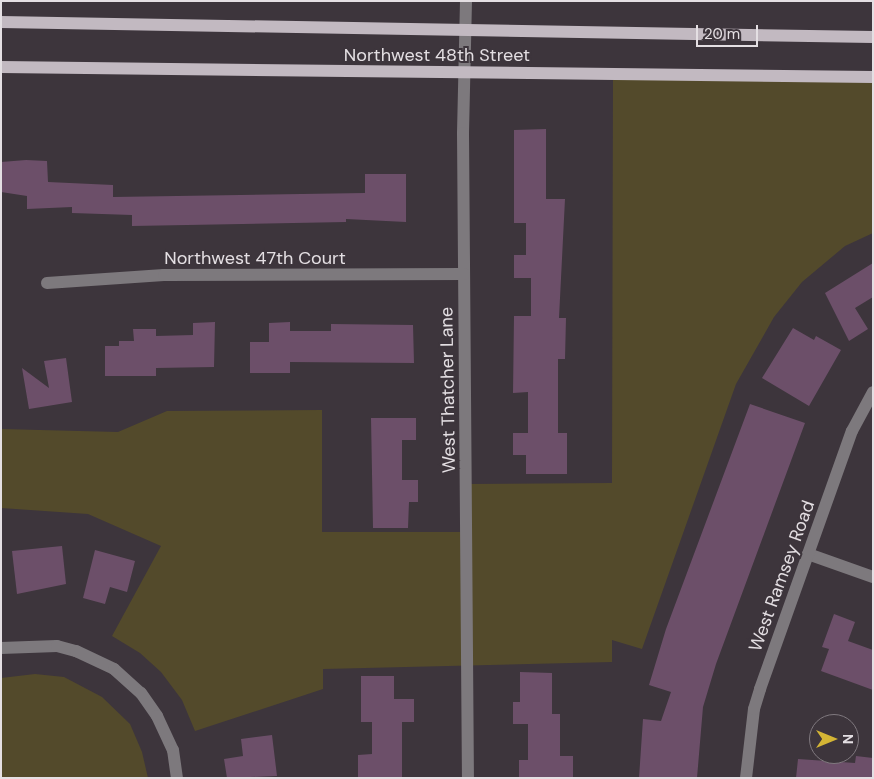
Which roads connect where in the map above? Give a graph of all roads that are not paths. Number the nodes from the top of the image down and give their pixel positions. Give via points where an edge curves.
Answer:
1 (466, 1) edge
2 (1, 22) edge
3 (465, 30) junction
4 (873, 37) edge
5 (1, 67) edge
6 (465, 73) junction
7 (873, 77) edge
8 (464, 274) junction
9 (47, 283) dead end
10 (873, 392) edge
11 (808, 554) junction
12 (873, 577) edge
13 (1, 648) edge
14 (177, 778) edge
15 (468, 778) edge
16 (746, 778) edge

1 - 3 street, West Thatcher Lane
2 - 3 main road, Northwest 48th Street
3 - 4 main road, Northwest 48th Street
3 - 6 street, West Thatcher Lane
5 - 6 main road, Northwest 48th Street
6 - 7 main road, Northwest 48th Street
6 - 8 street, West Thatcher Lane
8 - 9 street, Northwest 47th Court via 164,275
8 - 15 street, West Thatcher Lane
10 - 11 street, West Ramsey Road via 852,431
11 - 12 street
11 - 16 street, West Ramsey Road via 754,709
13 - 14 street via 37,644 66,648 99,661 128,680 150,705 165,731 173,750

